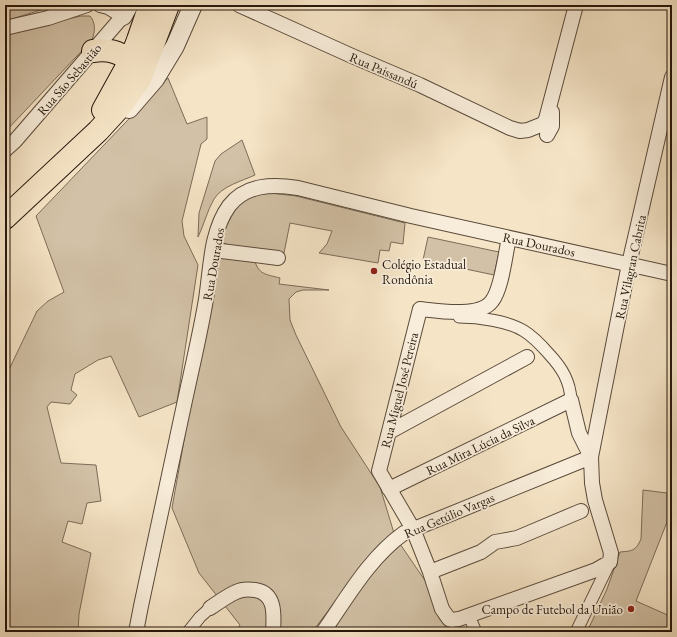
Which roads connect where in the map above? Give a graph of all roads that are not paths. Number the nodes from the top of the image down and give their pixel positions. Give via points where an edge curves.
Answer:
1 (88, 5) edge
2 (100, 5) edge
3 (150, 5) edge
4 (168, 5) edge
5 (193, 5) edge
6 (239, 5) edge
7 (576, 5) edge
8 (126, 10) edge
9 (5, 28) edge
10 (93, 50) junction
11 (130, 61) junction
12 (672, 78) edge
13 (552, 101) junction
14 (98, 131) junction
15 (547, 135) dead end
16 (5, 150) edge
17 (5, 218) edge
18 (509, 238) junction
19 (213, 250) junction
20 (278, 258) dead end
21 (629, 264) junction
22 (672, 274) edge
23 (442, 311) junction
24 (528, 357) dead end
25 (571, 400) junction
26 (389, 432) junction
27 (591, 457) junction
28 (389, 490) junction
29 (581, 511) dead end
30 (413, 529) junction
31 (610, 562) junction
32 (430, 572) junction
33 (210, 608) joint
34 (469, 616) junction
35 (136, 632) edge
36 (188, 632) edge
37 (273, 632) edge
38 (322, 632) edge
39 (476, 632) edge
40 (576, 632) edge

1 - 9 street
2 - 8 street
3 - 11 main road
4 - 14 main road via 140,79 120,107
5 - 14 street via 175,46 155,79 132,107
6 - 13 street, Rua Paissandú via 510,128 520,131 543,124
7 - 13 street
8 - 10 street, Rua São Sebastião
10 - 11 main road via 113,51
10 - 16 street, Rua São Sebastião
11 - 14 main road via 104,109
12 - 21 street, Rua Vilagran Cabrita
13 - 15 street via 552,126
14 - 17 main road
18 - 19 street, Rua Dourados via 298,188 272,186 252,189 230,205 220,222
18 - 21 street, Rua Dourados
18 - 23 street via 497,293 489,305 468,311
19 - 20 street
19 - 35 street, Rua Dourados via 206,304
21 - 22 street, Rua Dourados
21 - 27 street, Rua Vilagran Cabrita
23 - 25 street via 443,318 468,317 498,322 517,327 533,337 564,372
23 - 26 street, Rua Miguel José Pereira via 420,309
24 - 26 street
25 - 27 street via 579,433
25 - 28 street, Rua Mira Lúcia da Silva
26 - 28 street, Rua Miguel José Pereira via 378,471
27 - 30 street, Rua Getúlio Vargas
27 - 31 street via 593,493 610,548
28 - 30 street
29 - 32 street via 517,538 495,542 482,552
30 - 32 street
30 - 38 street, Rua Getúlio Vargas via 397,538 377,557
31 - 34 street via 596,570
31 - 40 street
32 - 34 street via 442,609 448,619
33 - 36 street
33 - 37 street via 236,592 245,589 260,591 271,599 274,613
34 - 39 street

